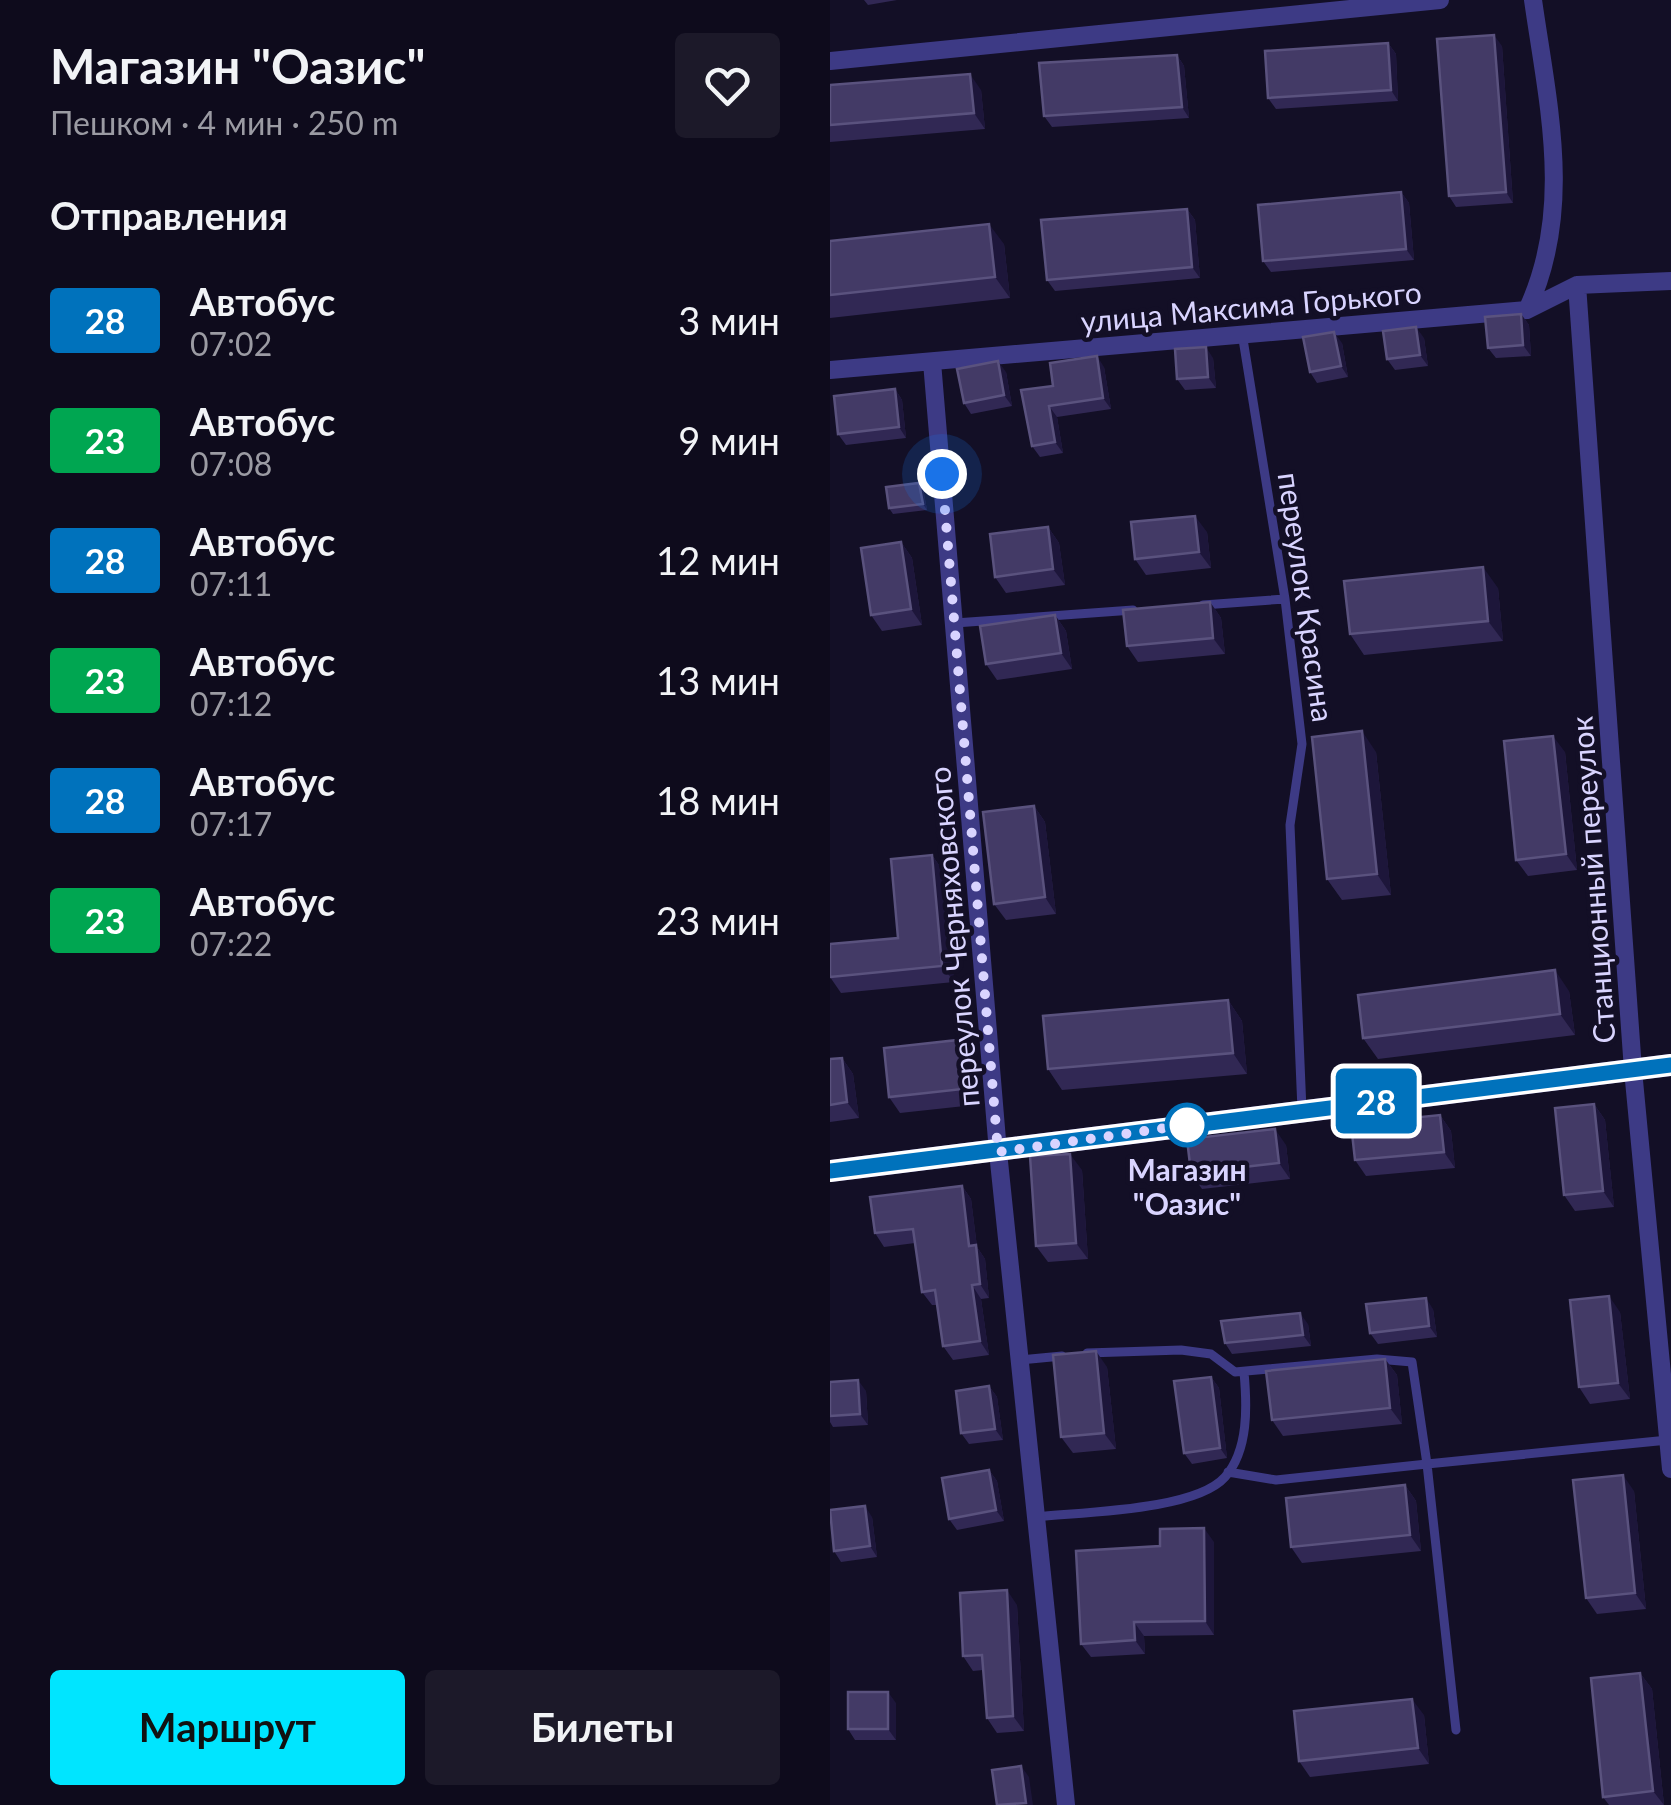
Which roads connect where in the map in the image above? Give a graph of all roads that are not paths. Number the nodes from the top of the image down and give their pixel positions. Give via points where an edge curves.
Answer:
1 (1440, 0) edge
2 (1534, 0) edge
3 (830, 61) edge
4 (1671, 281) edge
5 (1577, 286) junction
6 (1527, 310) junction
7 (1242, 333) junction
8 (932, 362) junction
9 (830, 370) edge
10 (1285, 599) junction
11 (1188, 606) edge
12 (1149, 609) edge
13 (955, 623) junction
14 (1671, 1065) edge
15 (1633, 1070) junction
16 (1302, 1110) junction
17 (998, 1152) junction
18 (830, 1171) edge
19 (1020, 1360) junction
20 (1244, 1372) junction
21 (1668, 1440) junction
22 (1427, 1464) junction
23 (1671, 1470) edge
24 (1228, 1472) junction
25 (1036, 1517) junction
26 (1456, 1730) dead end
27 (1066, 1805) edge

1 - 3 street
2 - 6 street via 1556,200 1551,247
4 - 5 street, улица Максима Горького
5 - 6 street, улица Максима Горького
5 - 15 street, Станционный переулок
6 - 7 street, улица Максима Горького
7 - 8 street, улица Максима Горького
7 - 10 lane, переулок Красина
8 - 9 street, улица Максима Горького
8 - 13 street, переулок Черняховского
10 - 11 lane
10 - 16 lane, переулок Красина via 1302,744 1290,825
12 - 13 lane
13 - 17 street, переулок Черняховского
14 - 15 street
15 - 16 street
15 - 21 street, Станционный переулок
16 - 17 street
17 - 18 street
17 - 19 street, переулок Черняховского
19 - 20 lane via 1180,1350 1211,1354
19 - 25 street, переулок Черняховского
20 - 22 lane via 1377,1359 1412,1362
20 - 24 lane via 1244,1429
21 - 22 lane
21 - 23 street, Станционный переулок
22 - 24 lane via 1276,1480
22 - 26 lane
24 - 25 lane via 1194,1494
25 - 27 street, переулок Черняховского

